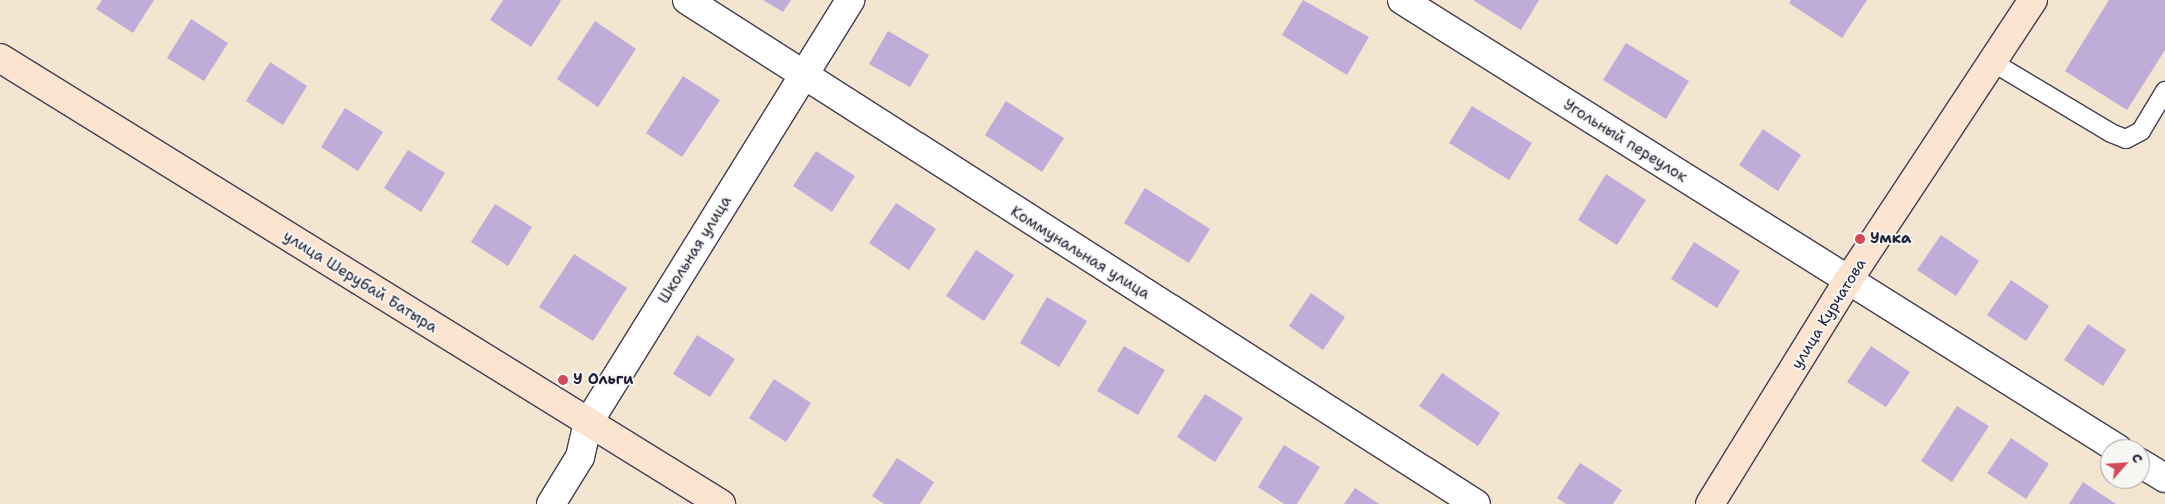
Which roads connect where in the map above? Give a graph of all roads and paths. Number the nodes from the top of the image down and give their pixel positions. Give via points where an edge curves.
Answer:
1 (687, 0) edge
2 (850, 0) edge
3 (1402, 0) edge
4 (2033, 0) edge
5 (0, 58) edge
6 (1994, 63) junction
7 (803, 77) junction
8 (2165, 92) edge
9 (1847, 282) junction
10 (588, 423) junction
11 (2102, 439) edge
12 (2150, 469) edge
13 (2165, 478) edge
14 (551, 504) edge
15 (721, 504) edge
16 (1476, 504) edge
17 (1710, 504) edge

1 - 7 street, Коммунальная улица
2 - 7 street, Школьная улица
3 - 9 street, Угольный переулок
4 - 6 street, улица Курчатова
5 - 10 street, улица Шерубай Батыра
6 - 8 lane via 2126,139 2141,131
6 - 9 street, улица Курчатова
7 - 10 street, Школьная улица
7 - 16 street, Коммунальная улица
9 - 11 street, Угольный переулок
9 - 17 street, улица Курчатова
10 - 14 street, Школьная улица via 580,457
10 - 15 street, улица Шерубай Батыра
12 - 13 street

